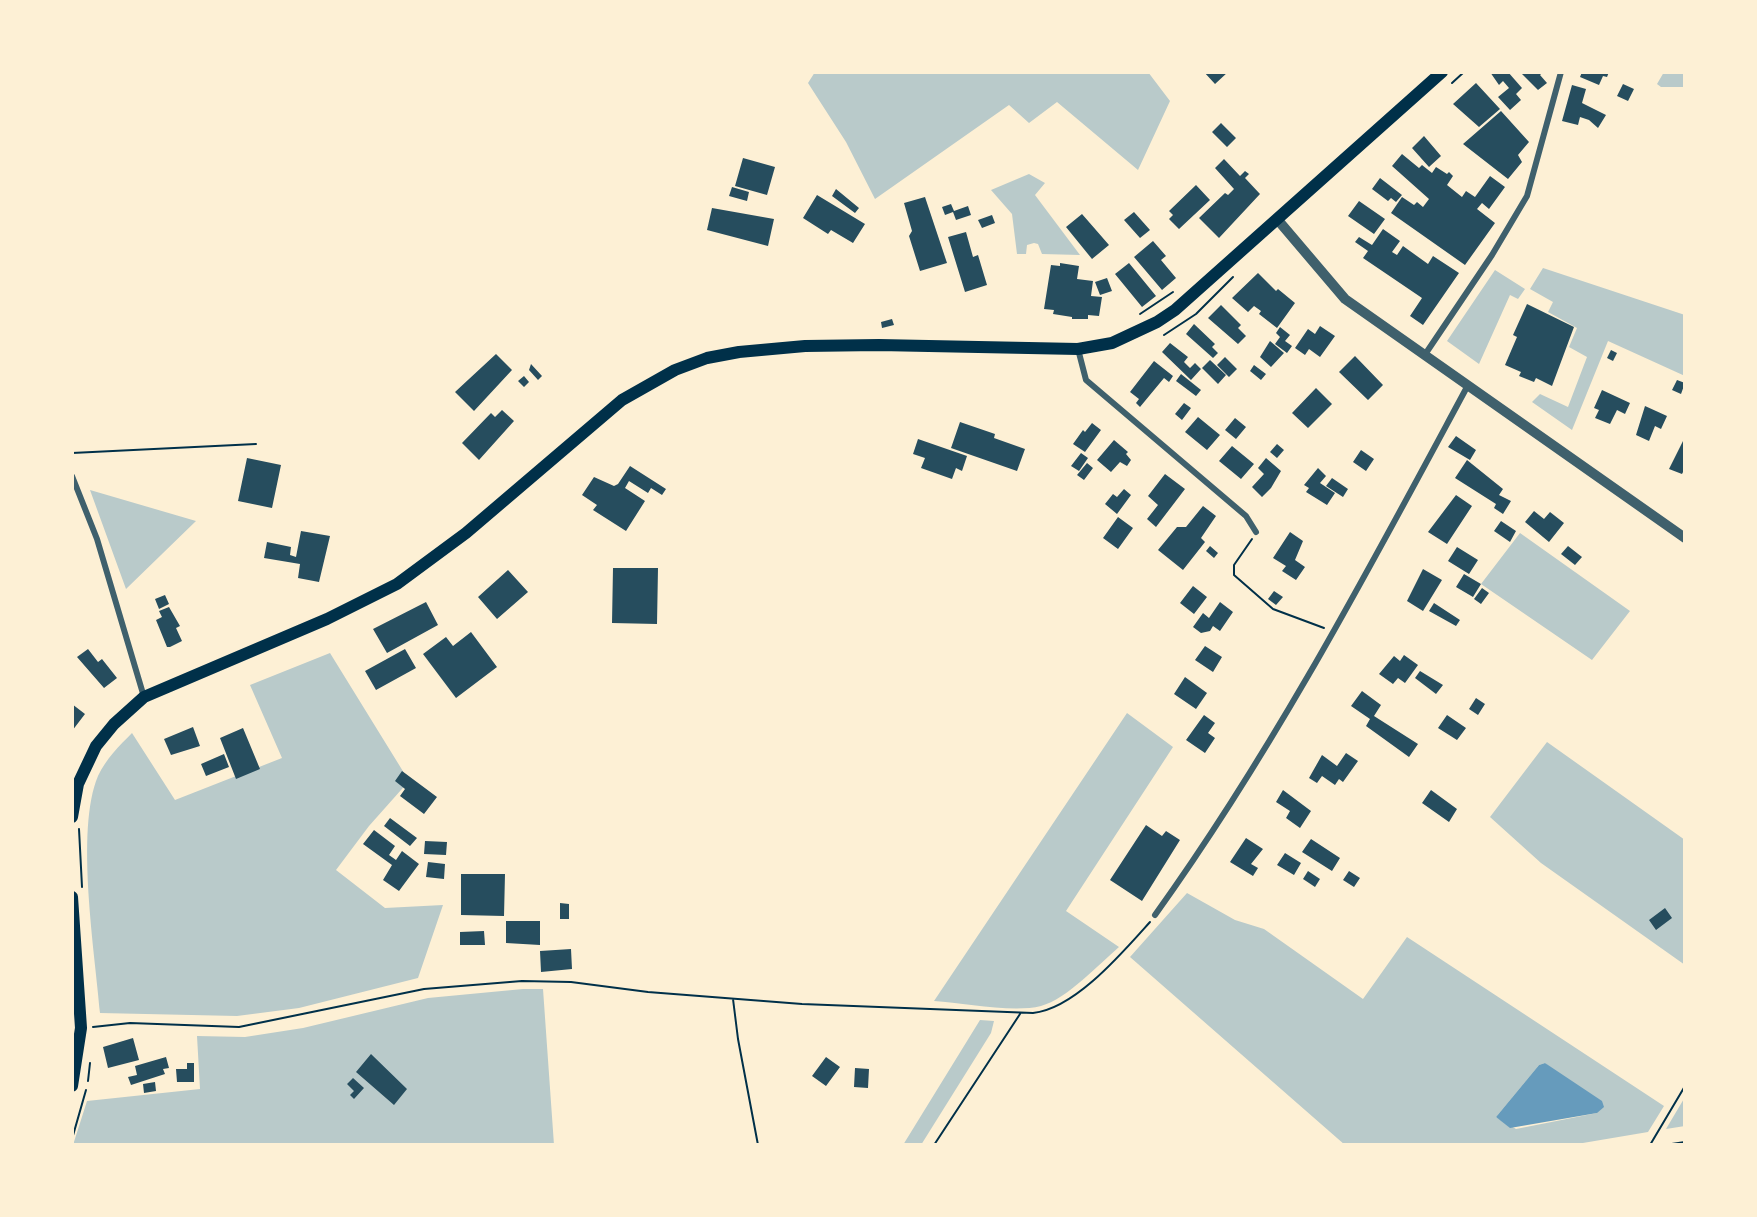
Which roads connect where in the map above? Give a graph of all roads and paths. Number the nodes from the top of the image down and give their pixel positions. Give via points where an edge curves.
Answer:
1 (1442, 72) edge
2 (1561, 72) edge
3 (1277, 219) junction
4 (1239, 269) dead end
5 (1181, 286) dead end
6 (1138, 315) dead end
7 (1162, 336) dead end
8 (1078, 349) junction
9 (1424, 357) junction
10 (1467, 387) junction
11 (256, 444) dead end
12 (72, 453) edge
13 (72, 476) edge
14 (1257, 532) joint
15 (1685, 538) edge
16 (1334, 632) junction
17 (144, 697) junction
18 (76, 818) edge
19 (77, 896) edge
20 (1155, 915) joint
21 (733, 999) junction
22 (1020, 1014) junction
23 (86, 1028) junction
24 (72, 1086) edge
25 (1685, 1086) edge
26 (1685, 1142) edge
27 (758, 1145) edge
28 (934, 1145) edge
29 (1650, 1145) edge
30 (1665, 1145) edge

1 - 3 main road
2 - 9 street via 1527,196
3 - 8 main road via 1157,322 1112,343
3 - 9 street via 1345,299
4 - 7 path via 1196,314
5 - 6 path
8 - 14 street via 1086,381 1246,516
8 - 17 main road via 816,346 707,358 675,370 622,399 466,533 397,584 327,619
9 - 10 street
10 - 15 street
10 - 16 street
11 - 12 path
13 - 17 street via 97,539
14 - 16 path via 1234,566 1234,574 1273,609
16 - 20 street via 1210,836
17 - 18 main road via 96,746 78,784
18 - 19 path
19 - 23 main road
20 - 22 path via 1122,953 1070,999 1047,1012
21 - 22 path
21 - 23 path via 571,982 522,981 424,988 239,1027 130,1023
21 - 27 path
22 - 28 path
23 - 24 main road
25 - 29 path
26 - 30 path

